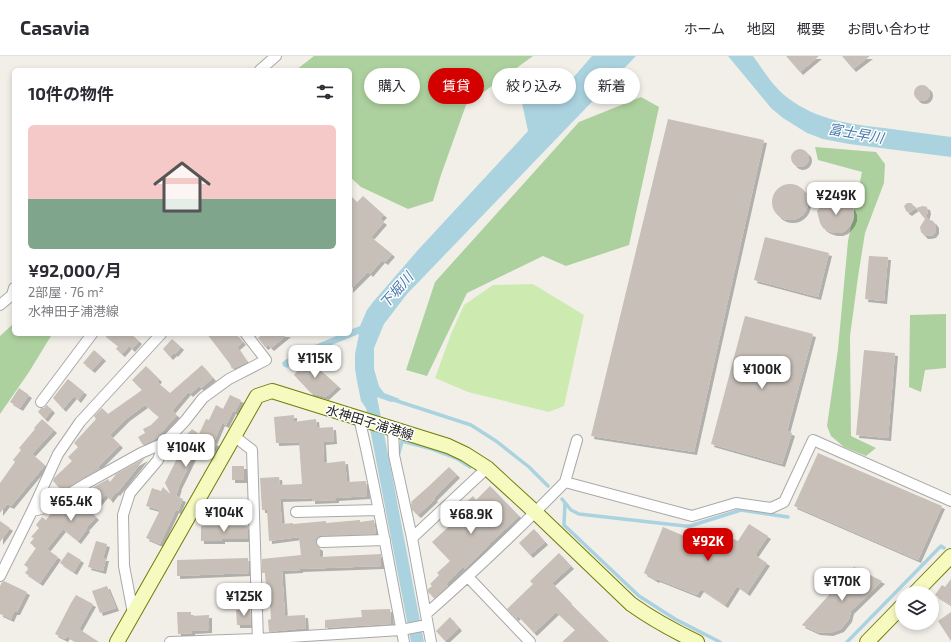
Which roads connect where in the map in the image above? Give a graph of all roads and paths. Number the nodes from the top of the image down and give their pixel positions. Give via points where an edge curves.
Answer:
1 (276, 56) edge
2 (262, 68) edge
3 (12, 295) edge
4 (0, 305) edge
5 (90, 336) edge
6 (159, 336) edge
7 (248, 336) edge
8 (41, 402) dead end
9 (362, 419) junction
10 (389, 428) junction
11 (234, 436) junction
12 (577, 440) dead end
13 (164, 443) junction
14 (487, 468) junction
15 (565, 482) junction
16 (951, 501) edge
17 (380, 510) junction
18 (32, 512) junction
19 (296, 512) dead end
20 (535, 512) junction
21 (412, 538) junction
22 (385, 540) junction
23 (322, 542) dead end
24 (949, 560) edge
25 (0, 576) edge
26 (468, 577) junction
27 (922, 586) edge
28 (133, 613) junction
29 (895, 613) edge
30 (426, 619) junction
31 (401, 630) junction
32 (258, 641) edge
33 (117, 642) edge
34 (170, 642) edge
35 (404, 642) edge
36 (431, 642) edge
37 (530, 642) edge
38 (697, 642) edge
39 (867, 642) edge

1 - 2 street
3 - 4 street
5 - 8 street
6 - 18 street via 80,422 58,454
7 - 13 street via 266,360 229,379 203,398
9 - 10 main road, 水神田子浦港線
9 - 11 main road, 水神田子浦港線 via 272,391 257,396
9 - 17 street
10 - 14 main road, 水神田子浦港線 via 448,446
10 - 21 street
11 - 28 main road, 水神田子浦港線
11 - 32 street via 252,450
12 - 15 street
13 - 18 street via 101,475 46,508
13 - 28 street via 158,460 130,493 123,515 124,566
14 - 20 main road, 水神田子浦港線
14 - 21 street
15 - 16 street via 692,516 736,503 772,508 784,502 813,440
15 - 20 street
17 - 19 street
17 - 22 street
18 - 25 street
20 - 26 street
20 - 38 main road, 水神田子浦港線 via 631,604
21 - 30 street
22 - 23 street
22 - 31 street
24 - 27 main road
26 - 30 street
26 - 37 street
28 - 33 main road, 水神田子浦港線
29 - 39 main road
30 - 31 street
30 - 36 street
31 - 32 street
31 - 35 street
32 - 34 street

